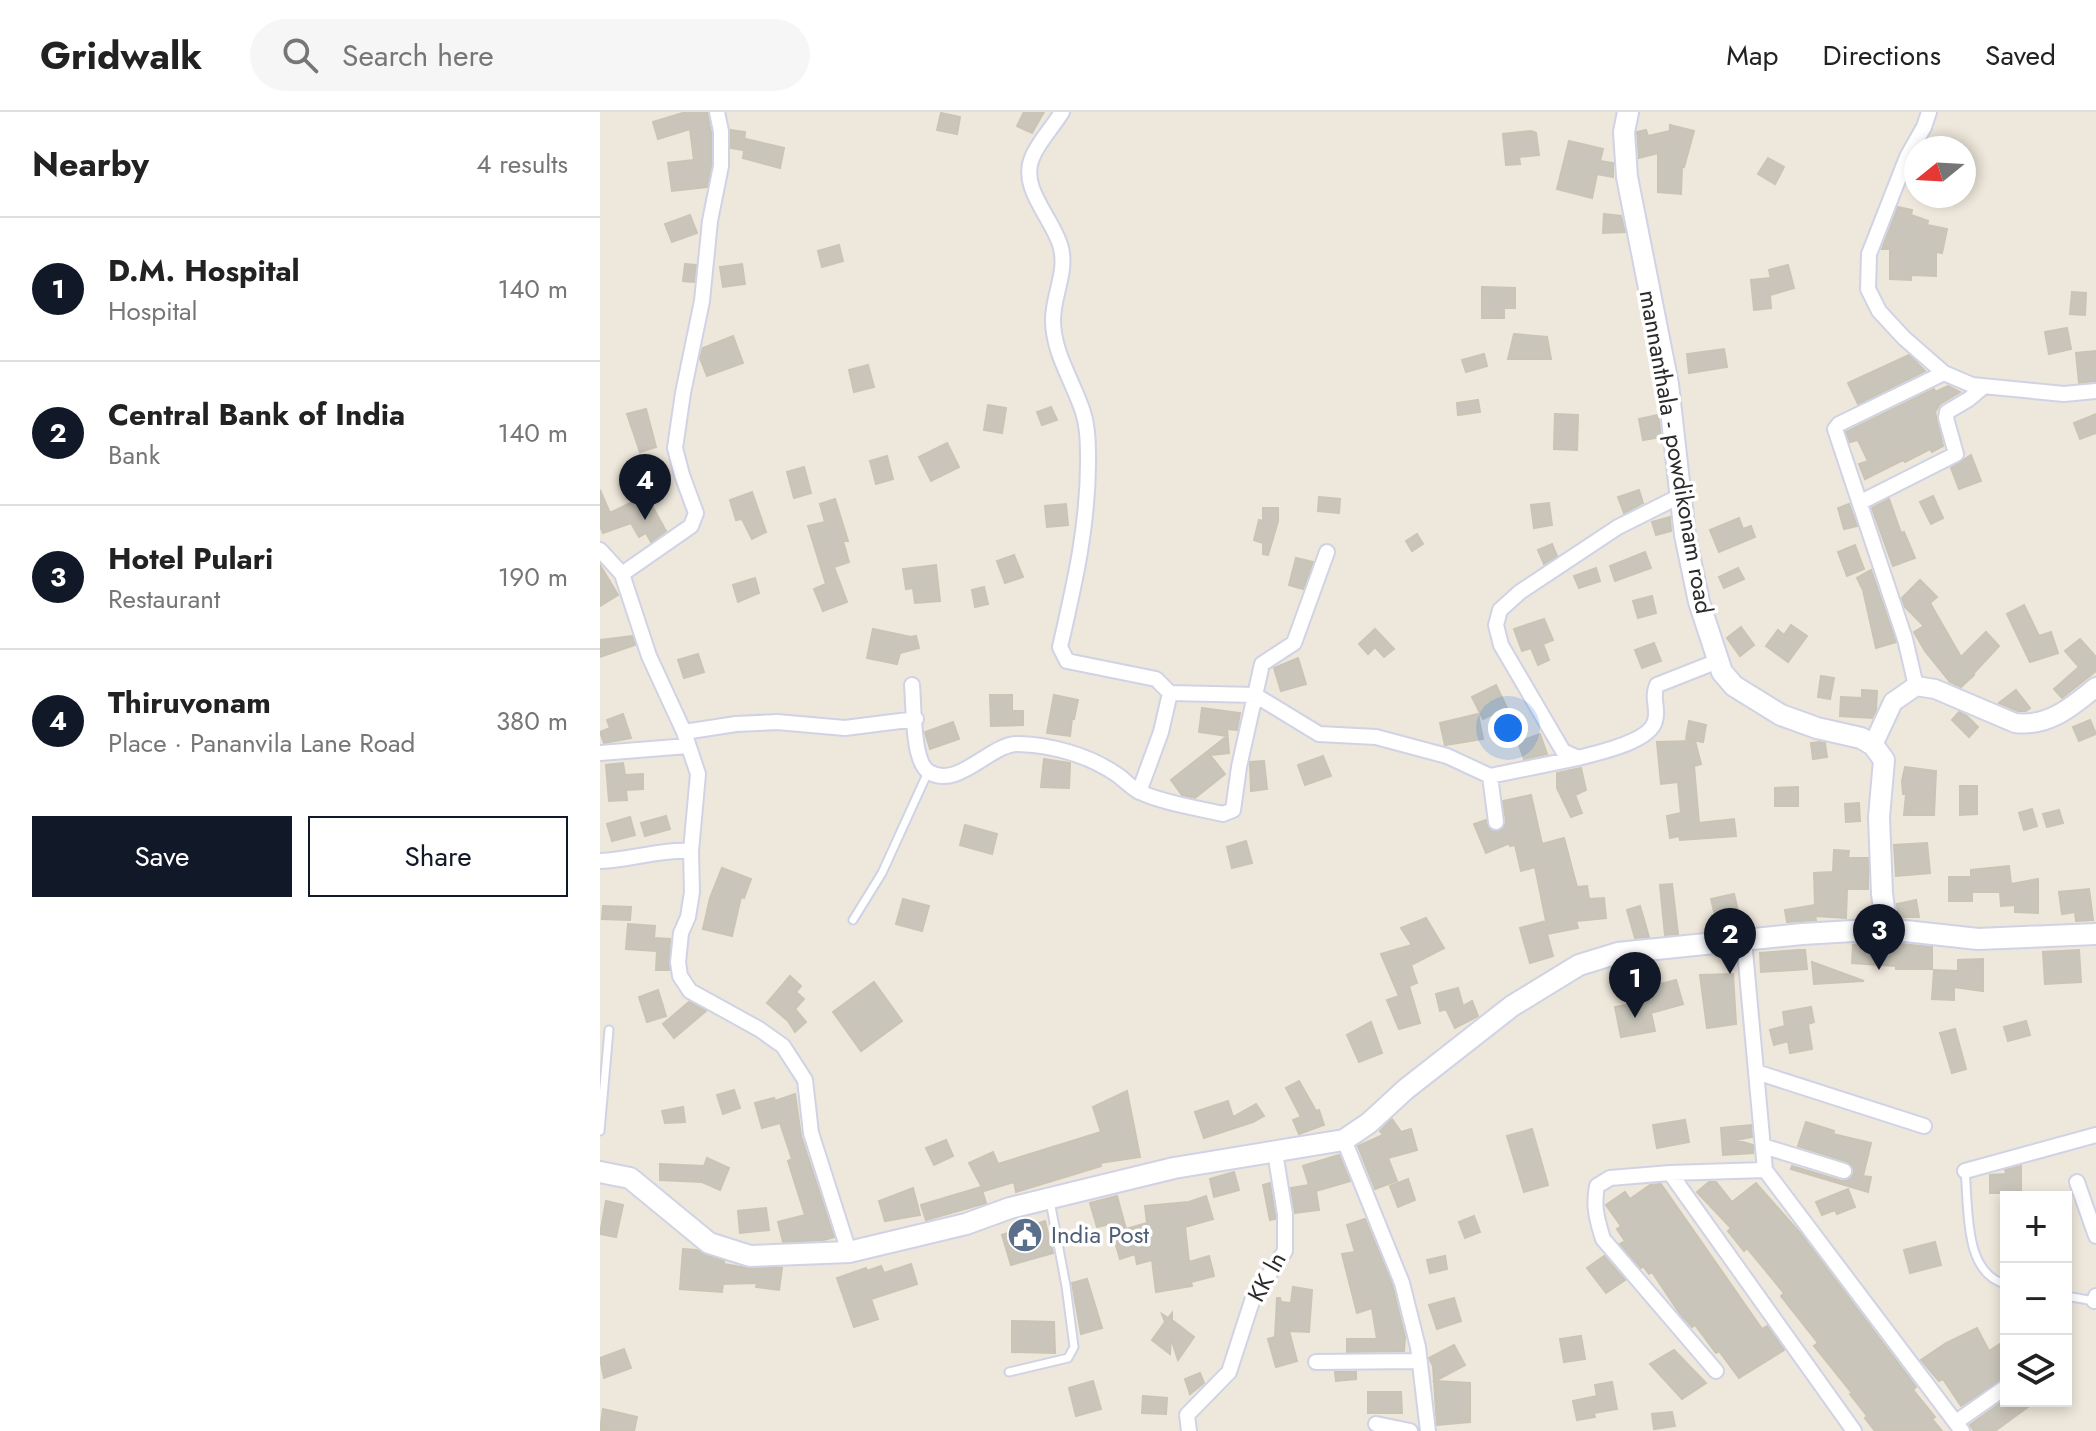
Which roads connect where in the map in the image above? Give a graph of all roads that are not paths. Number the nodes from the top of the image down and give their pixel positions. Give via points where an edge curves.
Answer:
1 (717, 112) edge
2 (1062, 112) edge
3 (1628, 112) edge
4 (1929, 112) edge
5 (1944, 373) junction
6 (1982, 388) junction
7 (2096, 391) edge
8 (1680, 496) junction
9 (1861, 502) junction
10 (600, 550) edge
11 (1327, 552) dead end
12 (622, 574) junction
13 (1718, 661) junction
14 (912, 685) dead end
15 (1916, 686) junction
16 (2096, 687) edge
17 (1170, 693) junction
18 (1255, 695) junction
19 (916, 719) junction
20 (686, 739) junction
21 (1873, 745) junction
22 (600, 753) edge
23 (1578, 758) junction
24 (928, 772) junction
25 (1490, 776) junction
26 (1139, 792) junction
27 (1496, 822) dead end
28 (691, 851) junction
29 (600, 861) edge
30 (853, 920) dead end
31 (1887, 929) junction
32 (2096, 934) edge
33 (1744, 940) junction
34 (609, 1030) dead end
35 (1756, 1072) junction
36 (1924, 1126) dead end
37 (600, 1131) edge
38 (2096, 1135) edge
39 (1344, 1140) junction
40 (1763, 1146) junction
41 (1275, 1152) junction
42 (1765, 1170) junction
43 (1844, 1171) dead end
44 (1965, 1171) joint
45 (600, 1172) edge
46 (1670, 1173) junction
47 (2077, 1182) dead end
48 (1050, 1199) junction
49 (2096, 1236) edge
50 (849, 1252) junction
51 (2000, 1281) edge
52 (2072, 1297) edge
53 (2095, 1300) edge
54 (1419, 1361) junction
55 (1316, 1362) dead end
56 (1716, 1371) dead end
57 (1009, 1372) dead end
58 (2000, 1392) edge
59 (1376, 1424) dead end
60 (1959, 1426) edge
61 (1189, 1431) edge
62 (1410, 1431) edge
63 (1428, 1431) edge
64 (1854, 1431) edge

1 - 12 street via 721,166 675,448 696,513 691,526
2 - 17 street via 1032,158 1029,179 1061,249 1064,268 1054,332 1084,415 1088,454 1083,547 1060,647 1067,661 1156,679
3 - 8 main road, mannanthala - powdikonam road via 1627,177 1668,384
4 - 5 street via 1869,254 1868,289 1879,311
5 - 6 street
5 - 9 street via 1835,429
6 - 7 street
6 - 9 street via 1947,412 1956,454
8 - 13 main road, mannanthala - powdikonam road via 1699,602
8 - 23 street via 1618,527 1500,610 1496,625 1501,645 1563,751
9 - 15 street
10 - 12 street
11 - 18 street via 1294,643 1262,664
12 - 20 street via 649,656
13 - 21 main road, mannanthala - powdikonam road via 1734,686 1781,715
13 - 23 street via 1657,685 1655,724 1648,733
14 - 19 street
15 - 16 street via 2028,725 2061,713
15 - 21 street via 1893,702
17 - 18 street
17 - 26 street
18 - 25 street via 1319,734 1376,737 1447,756
18 - 26 street via 1233,810 1223,814
19 - 20 street via 845,728 736,724
19 - 24 street via 919,762
20 - 22 street
20 - 28 street via 698,774
21 - 31 main road via 1884,760 1879,817
23 - 25 street
24 - 26 street via 957,773 1014,744 1058,748 1114,772
24 - 30 lane via 882,873
25 - 27 street
28 - 29 street
28 - 50 street via 692,892 681,933 680,976 690,991 783,1046 799,1070 805,1080 811,1133
31 - 32 main road via 1978,939
31 - 33 main road
33 - 35 street
33 - 39 main road via 1618,953 1579,965 1512,1006
34 - 37 lane
35 - 36 street
35 - 40 street
38 - 44 street
39 - 41 main road
39 - 54 street via 1402,1283
40 - 42 street
40 - 43 street
41 - 48 main road via 1174,1168
41 - 61 street, KK ln via 1285,1251 1253,1298 1229,1372 1187,1415
42 - 46 street
42 - 60 street
44 - 51 lane via 1974,1256 1984,1273
45 - 50 main road via 630,1178 709,1243 750,1256
46 - 56 street via 1610,1178 1597,1186 1598,1221 1603,1239
46 - 64 street
47 - 49 street
48 - 50 main road
48 - 57 lane via 1074,1347 1068,1358
52 - 53 lane
54 - 55 street
54 - 63 street
58 - 60 street
59 - 62 street

